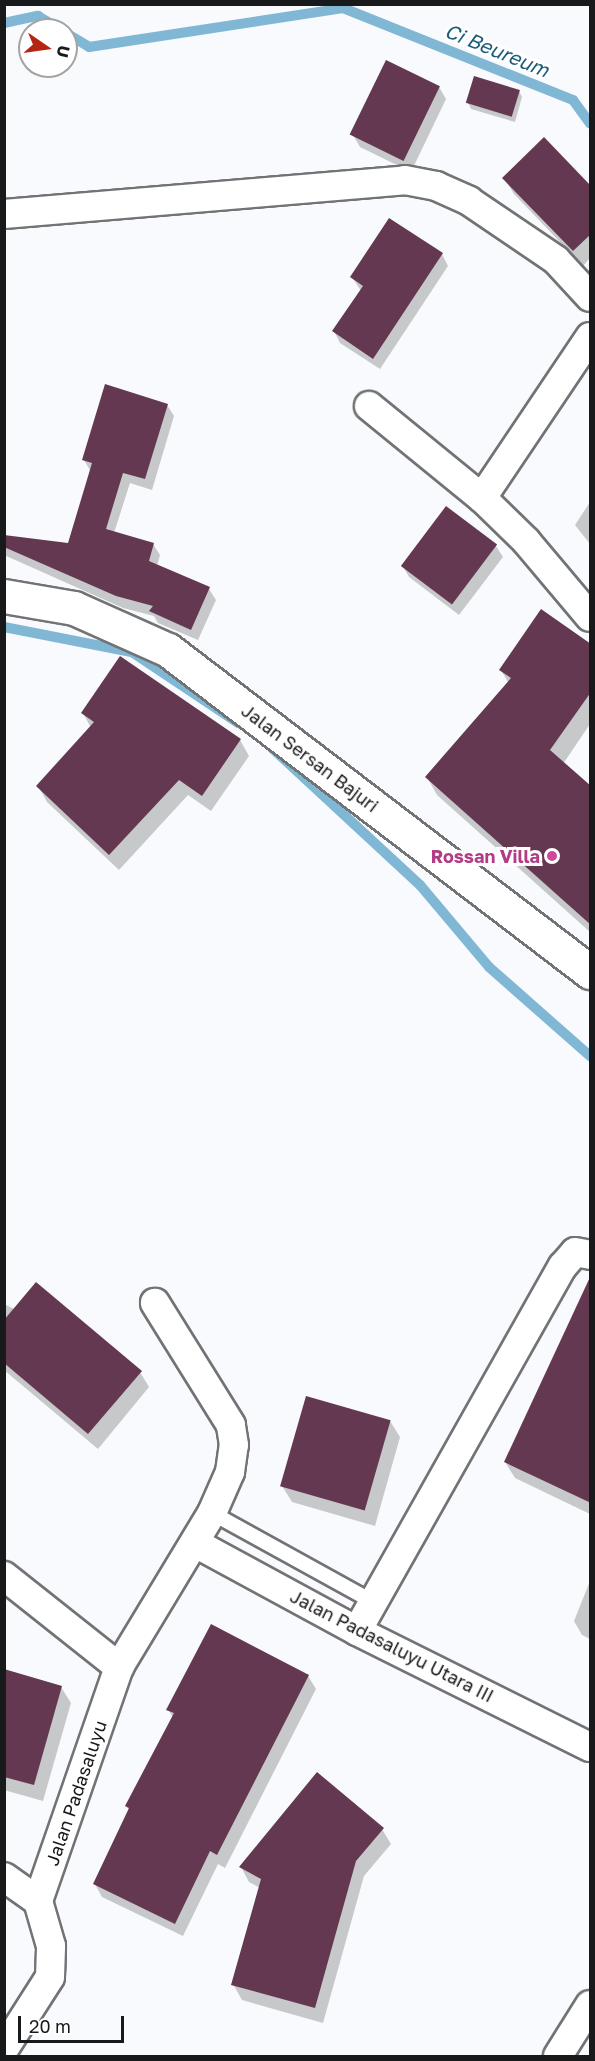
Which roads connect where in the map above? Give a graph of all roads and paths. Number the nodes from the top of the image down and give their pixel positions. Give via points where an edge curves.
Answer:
1 (4, 214) edge
2 (591, 297) edge
3 (591, 336) edge
4 (369, 406) dead end
5 (482, 498) junction
6 (4, 596) edge
7 (591, 617) edge
8 (591, 972) edge
9 (591, 1255) edge
10 (155, 1303) dead end
11 (212, 1513) junction
12 (195, 1543) junction
13 (4, 1576) edge
14 (374, 1602) junction
15 (357, 1631) junction
16 (119, 1667) junction
17 (591, 1747) edge
18 (4, 1877) edge
19 (38, 1901) junction
20 (591, 2005) edge
21 (4, 2049) edge
22 (558, 2056) edge

1 - 2 street via 405,180 436,186 469,201 556,260
3 - 5 street
4 - 5 street
5 - 7 street via 526,541
6 - 8 main road, Jalan Sersan Bajuri via 74,608 168,650
9 - 14 street via 575,1252 563,1266
10 - 11 street, Jalan Padasaluyu via 231,1425 234,1445 230,1472
11 - 12 street, Jalan Padasaluyu
11 - 14 lane
12 - 15 street, Jalan Padasaluyu Utara III
12 - 16 street, Jalan Padasaluyu
13 - 16 street
14 - 15 street
15 - 17 street, Jalan Padasaluyu Utara III
16 - 19 street, Jalan Padasaluyu
18 - 19 street
19 - 21 street via 51,1946 50,1977
20 - 22 street

